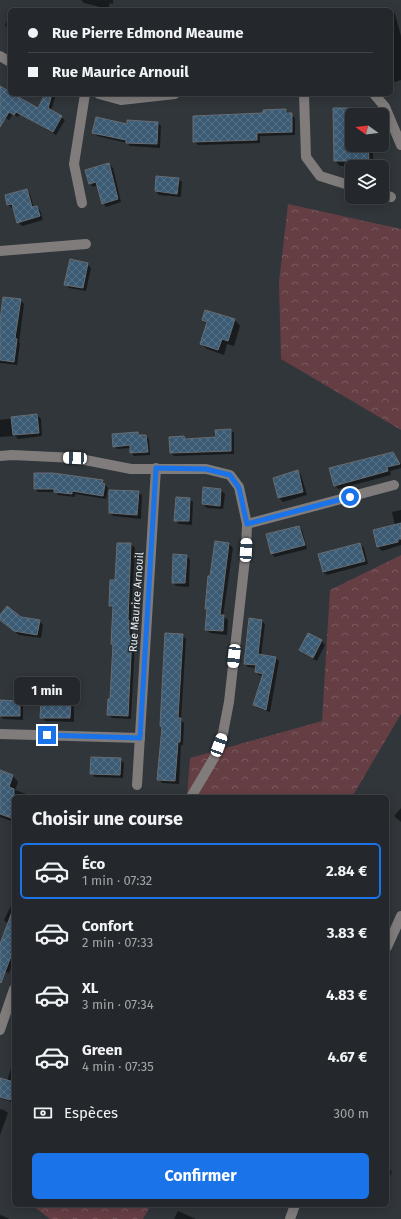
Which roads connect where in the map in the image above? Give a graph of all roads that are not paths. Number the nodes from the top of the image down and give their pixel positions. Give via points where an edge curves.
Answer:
1 (85, 96) edge
2 (107, 96) edge
3 (157, 96) edge
4 (304, 96) edge
5 (376, 96) edge
6 (401, 145) edge
7 (345, 184) edge
8 (82, 203) dead end
9 (86, 244) dead end
10 (0, 251) edge
11 (0, 456) edge
12 (156, 468) junction
13 (394, 485) dead end
14 (247, 524) junction
15 (0, 734) edge
16 (140, 738) junction
17 (137, 785) dead end
18 (192, 795) edge
19 (401, 916) edge
20 (389, 943) edge
21 (12, 995) edge
22 (0, 1030) edge
23 (294, 1207) edge
24 (290, 1219) edge

1 - 8 street via 74,164
2 - 3 street via 121,100
4 - 7 street via 306,157 320,176
5 - 6 street via 385,107
9 - 10 street
11 - 12 street via 75,458 131,469
12 - 14 street via 206,469 230,475 239,488
12 - 16 street, Rue Maurice Arnouil
13 - 14 street
14 - 18 street via 230,694 223,732 214,758
15 - 16 street
16 - 17 street, Rue Maurice Arnouil
19 - 20 street
21 - 22 street
23 - 24 street

